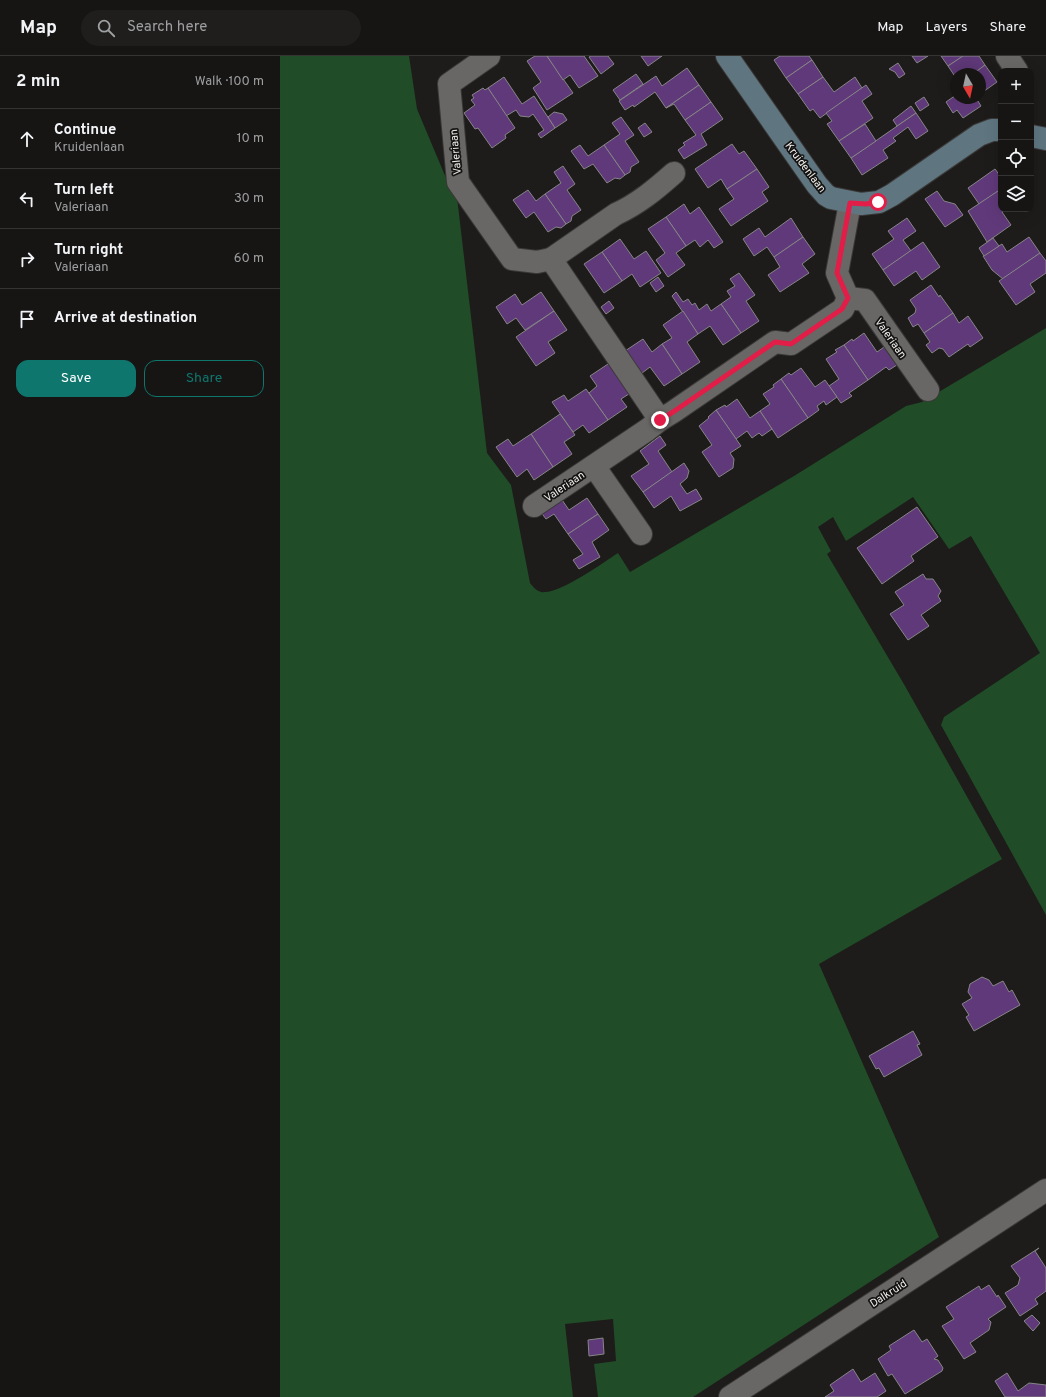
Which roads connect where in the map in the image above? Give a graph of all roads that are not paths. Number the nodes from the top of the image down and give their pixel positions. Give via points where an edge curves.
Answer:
1 (489, 56) edge
2 (727, 56) edge
3 (1007, 56) edge
4 (1016, 68) edge
5 (998, 130) edge
6 (1034, 137) edge
7 (1046, 139) edge
8 (674, 173) dead end
9 (850, 203) junction
10 (552, 259) junction
11 (848, 298) junction
12 (928, 390) dead end
13 (660, 420) junction
14 (594, 466) junction
15 (534, 506) dead end
16 (641, 534) dead end
17 (1046, 1190) edge
18 (730, 1397) edge

1 - 10 street, Valeriaan via 450,84 458,182 512,259 537,262
2 - 9 street, Kruidenlaan via 822,191 831,198
3 - 4 street
5 - 9 street, Kruidenlaan via 979,134 878,202
6 - 7 street
8 - 10 street, Valeriaan via 653,191
9 - 11 street via 837,273
10 - 13 street
11 - 12 street, Valeriaan via 865,300
11 - 13 street, Valeriaan via 842,309 791,344 775,342
13 - 14 street, Valeriaan
14 - 15 street, Valeriaan
14 - 16 street, Valeriaan
17 - 18 street, Dalkruid

